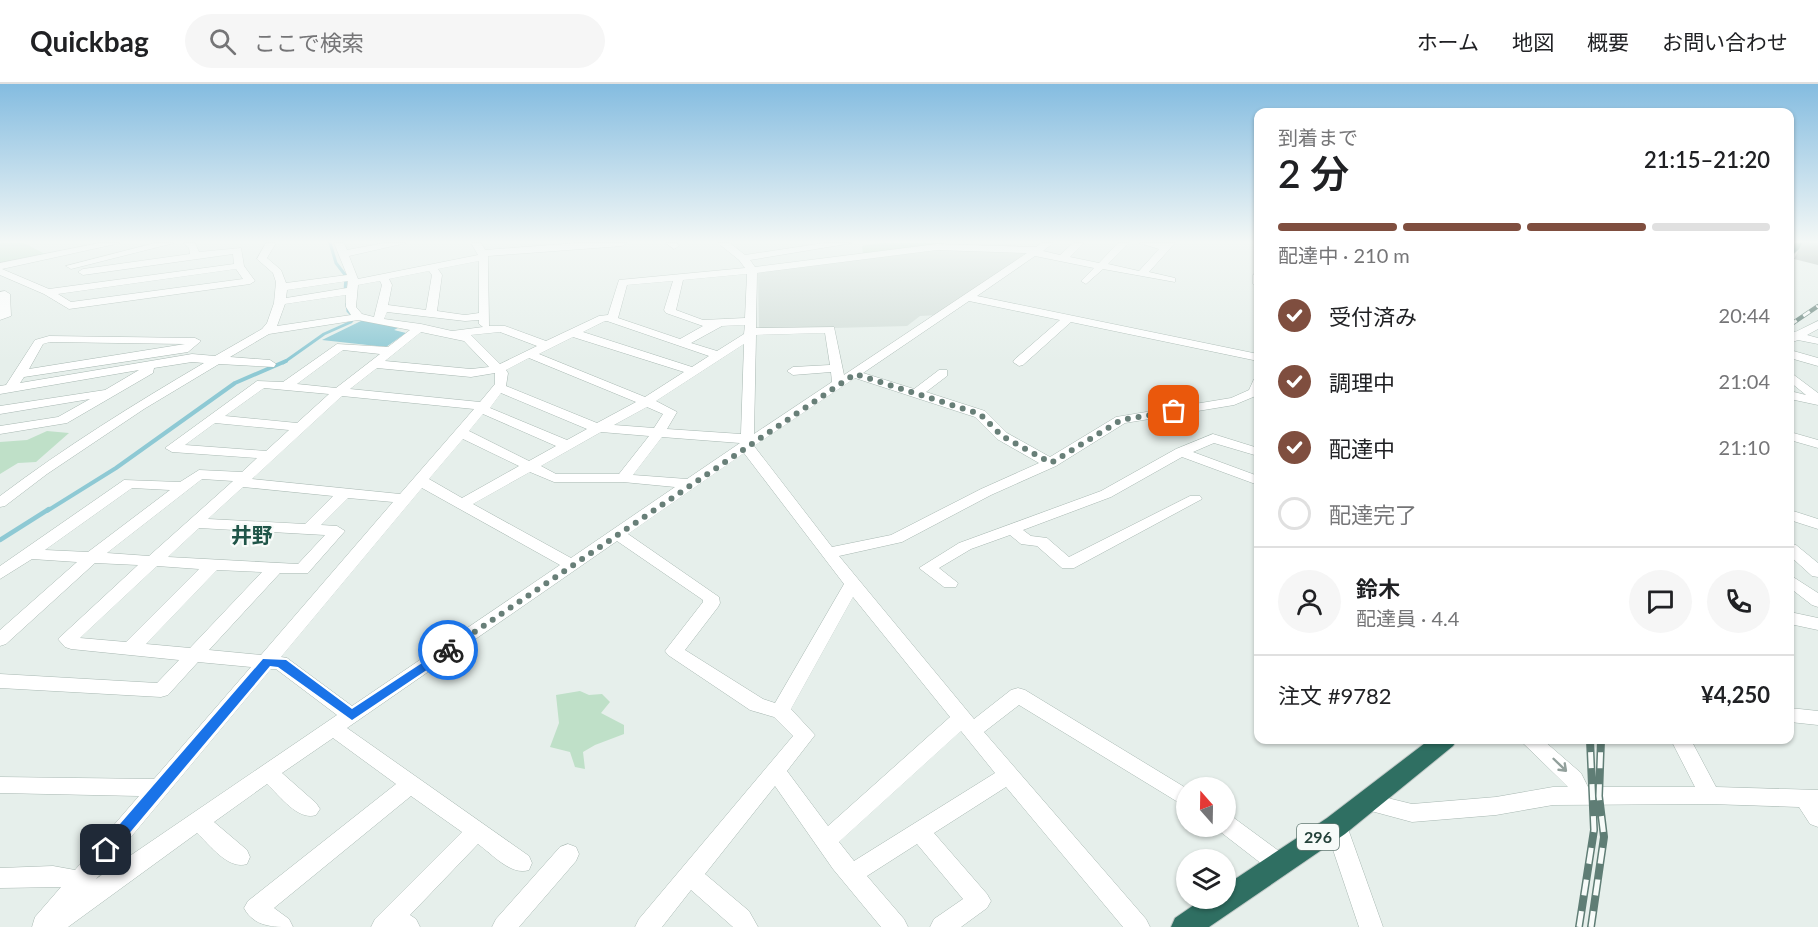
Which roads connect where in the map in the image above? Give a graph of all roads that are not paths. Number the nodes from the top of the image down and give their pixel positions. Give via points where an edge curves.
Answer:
1 (27, 282) edge
2 (104, 282) edge
3 (119, 282) edge
4 (177, 282) edge
5 (241, 282) edge
6 (282, 282) edge
7 (359, 282) edge
8 (386, 282) edge
9 (436, 282) edge
10 (481, 282) edge
11 (623, 282) edge
12 (678, 282) edge
13 (749, 282) edge
14 (990, 282) edge
15 (107, 284) junction
16 (352, 284) junction
17 (283, 287) junction
18 (48, 292) junction
19 (173, 292) junction
20 (0, 295) edge
21 (968, 297) junction
22 (279, 302) junction
23 (431, 312) junction
24 (355, 313) junction
25 (380, 314) junction
26 (483, 316) junction
27 (0, 317) edge
28 (612, 318) junction
29 (1068, 319) junction
30 (276, 320) junction
31 (718, 323) junction
32 (1818, 324) edge
33 (421, 327) junction
34 (751, 329) junction
35 (486, 330) junction
36 (266, 331) junction
37 (573, 333) junction
38 (455, 334) junction
39 (1794, 336) edge
40 (1794, 337) edge
41 (1818, 341) edge
42 (681, 343) junction
43 (548, 346) junction
44 (390, 351) junction
45 (529, 354) junction
46 (1794, 354) edge
47 (716, 355) junction
48 (1254, 357) edge
49 (219, 359) junction
50 (154, 360) junction
51 (1019, 362) dead end
52 (1818, 362) edge
53 (270, 364) dead end
54 (374, 364) junction
55 (837, 368) junction
56 (498, 369) junction
57 (793, 370) dead end
58 (693, 371) junction
59 (943, 373) dead end
60 (19, 374) junction
61 (855, 374) junction
62 (1794, 376) edge
63 (839, 384) junction
64 (285, 387) junction
65 (499, 388) junction
66 (5, 389) edge
67 (340, 391) junction
68 (112, 392) junction
69 (1254, 392) edge
70 (917, 393) junction
71 (1794, 396) edge
72 (1818, 401) edge
73 (646, 402) junction
74 (484, 408) junction
75 (0, 410) edge
76 (213, 419) junction
77 (300, 427) junction
78 (597, 428) junction
79 (0, 430) edge
80 (462, 433) junction
81 (658, 433) junction
82 (1794, 437) edge
83 (747, 442) junction
84 (1818, 444) edge
85 (566, 445) junction
86 (1254, 451) edge
87 (1181, 452) junction
88 (270, 454) junction
89 (1051, 463) junction
90 (528, 466) junction
91 (623, 478) junction
92 (1254, 479) edge
93 (242, 480) junction
94 (421, 482) junction
95 (690, 484) junction
96 (182, 486) junction
97 (344, 493) junction
98 (406, 499) junction
99 (1195, 499) dead end
100 (0, 503) edge
101 (461, 504) junction
102 (1794, 516) edge
103 (194, 523) junction
104 (1818, 524) edge
105 (309, 529) junction
106 (1013, 529) junction
107 (617, 534) junction
108 (1794, 551) edge
109 (827, 553) junction
110 (27, 554) junction
111 (92, 557) junction
112 (153, 560) junction
113 (214, 563) junction
114 (572, 565) junction
115 (276, 567) junction
116 (1818, 572) edge
117 (0, 574) edge
118 (950, 583) dead end
119 (1794, 583) edge
120 (852, 584) junction
121 (1818, 601) edge
122 (1794, 619) edge
123 (1818, 624) edge
124 (0, 640) edge
125 (130, 649) junction
126 (196, 655) junction
127 (267, 662) junction
128 (0, 681) edge
129 (780, 711) junction
130 (1794, 715) edge
131 (352, 716) junction
132 (1818, 718) edge
133 (967, 725) junction
134 (333, 728) junction
135 (1440, 744) edge
136 (1534, 744) edge
137 (1683, 744) edge
138 (776, 771) junction
139 (268, 773) junction
140 (1008, 775) junction
141 (411, 784) junction
142 (0, 786) edge
143 (159, 788) junction
144 (1176, 792) edge
145 (1710, 795) junction
146 (1582, 796) junction
147 (1811, 799) edge
148 (1367, 802) junction
149 (309, 809) dead end
150 (1818, 818) edge
151 (198, 821) junction
152 (1335, 826) junction
153 (477, 831) junction
154 (919, 831) junction
155 (1236, 832) edge
156 (826, 841) junction
157 (568, 854) dead end
158 (239, 857) dead end
159 (521, 863) dead end
160 (1279, 864) junction
161 (851, 874) junction
162 (690, 875) junction
163 (0, 878) edge
164 (80, 881) junction
165 (395, 924) edge
166 (41, 927) edge
167 (50, 927) edge
168 (281, 927) edge
169 (504, 927) edge
170 (647, 927) edge
171 (746, 927) edge
172 (896, 927) edge
173 (942, 927) edge
174 (1138, 927) edge
175 (1185, 927) edge
176 (1371, 927) edge

1 - 18 street
2 - 15 street
3 - 15 street
4 - 19 street
5 - 19 street
6 - 17 street
7 - 16 street
8 - 25 street
9 - 23 street
10 - 26 street
11 - 28 street
12 - 31 street via 672,314 702,323
13 - 34 street
14 - 21 street
15 - 18 street
16 - 17 street
16 - 22 street
16 - 24 street
17 - 22 street
18 - 19 street via 69,306
20 - 27 street via 5,294 5,316
21 - 29 street
21 - 61 street
22 - 30 street
23 - 25 street
23 - 26 street via 465,318
24 - 25 street
24 - 30 street
24 - 36 street
25 - 33 street
26 - 35 street
28 - 37 street via 603,318
28 - 42 street
29 - 48 street
29 - 51 street
30 - 36 street
31 - 34 street
31 - 42 street
32 - 39 street
33 - 38 street
33 - 44 street
34 - 47 street
34 - 55 street via 830,329
34 - 83 street
35 - 38 street
35 - 43 street via 501,328
36 - 49 street
37 - 43 street
37 - 58 street
38 - 56 street via 468,338
40 - 41 street
42 - 47 street
43 - 45 street
44 - 54 street
44 - 64 street via 341,346
45 - 56 street
45 - 73 street
46 - 52 street
47 - 58 street
49 - 50 street
49 - 53 street
49 - 100 street via 139,406
50 - 60 street
50 - 60 street via 188,348 195,341 49,339 39,342
50 - 66 street
50 - 68 street via 150,370
54 - 56 street via 471,373
54 - 67 street
55 - 57 street
55 - 63 street
56 - 65 street via 502,373
58 - 73 street
59 - 70 street
60 - 66 street
61 - 63 street
61 - 70 street
62 - 72 street
63 - 83 street
64 - 67 street
64 - 76 street via 261,384
65 - 74 street
65 - 78 street
67 - 74 street
67 - 77 street
68 - 75 street
68 - 79 street via 62,420
69 - 89 street via 1234,401 1121,420
70 - 89 street via 980,414 1002,436
71 - 72 street
73 - 78 street
73 - 81 street via 670,412
74 - 80 street
74 - 85 street
76 - 77 street
76 - 88 street via 172,448
77 - 88 street
78 - 81 street
78 - 85 street
80 - 90 street
80 - 94 street
81 - 83 street
81 - 91 street
82 - 84 street
83 - 95 street
83 - 109 street via 763,471
85 - 90 street
86 - 87 street via 1213,438
87 - 92 street
87 - 106 street via 1106,494
88 - 93 street
89 - 109 street via 897,539
90 - 91 street via 554,478
90 - 101 street
91 - 95 street
93 - 96 street via 199,474
93 - 97 street
93 - 103 street
94 - 98 street
94 - 101 street
95 - 107 street
96 - 110 street via 129,483
96 - 111 street
97 - 98 street
97 - 105 street
98 - 127 street
99 - 106 street via 1068,564 1041,541 1027,541
101 - 114 street
102 - 104 street
103 - 105 street
103 - 112 street
105 - 115 street via 337,531 302,569
106 - 118 street via 965,546 927,568
107 - 114 street
107 - 129 street via 711,597 711,603 674,651 757,705
108 - 116 street
109 - 120 street
110 - 111 street
110 - 117 street
111 - 112 street
111 - 124 street
112 - 113 street
112 - 125 street via 68,639 71,644
113 - 115 street
113 - 125 street
114 - 131 street
115 - 126 street
119 - 121 street
120 - 129 street
120 - 133 street
122 - 123 street
125 - 126 street
126 - 127 street
126 - 128 street via 161,690
127 - 131 street via 281,663
127 - 143 street
129 - 138 street via 805,735
130 - 132 street
131 - 134 street
133 - 140 street
133 - 144 street via 1018,695
133 - 156 street
134 - 139 street
134 - 141 street
135 - 148 highway, 296
136 -> 146 street via 1574,780
137 - 145 street
138 - 156 street
138 - 162 street
139 - 149 street
139 - 151 street
140 - 154 street
140 - 174 street
141 - 153 street
141 - 168 street via 256,908
142 - 143 street
143 - 164 street
145 - 146 street
145 - 147 street
146 - 148 street via 1412,813
147 - 150 street
148 - 152 highway, 296
151 - 158 street
151 - 167 street
152 - 160 highway, 296
152 - 176 street
153 - 159 street
153 - 165 street
154 - 161 street
154 - 173 street via 980,901
155 - 160 street
156 - 161 street
157 - 169 street
160 - 175 highway, 296
161 - 172 street
162 - 170 street
162 - 171 street
163 - 164 street via 53,876
164 - 166 street

